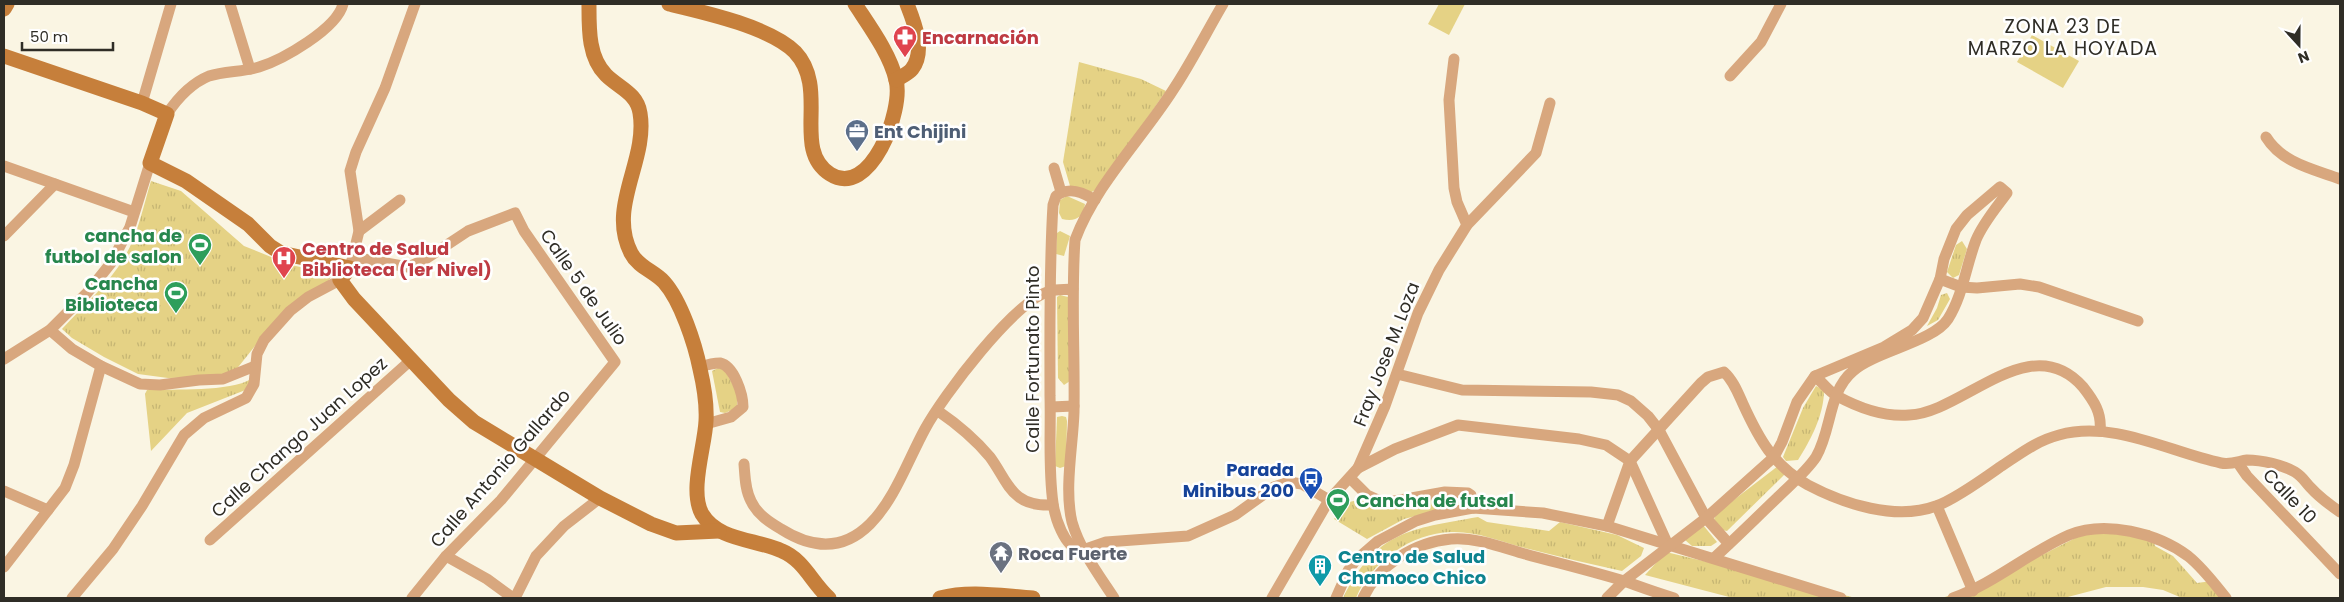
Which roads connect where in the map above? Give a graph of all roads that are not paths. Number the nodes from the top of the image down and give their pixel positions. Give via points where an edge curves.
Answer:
1 (7, 4) edge
2 (171, 4) edge
3 (230, 4) edge
4 (343, 4) edge
5 (415, 4) edge
6 (589, 4) edge
7 (669, 4) edge
8 (907, 4) edge
9 (1222, 4) edge
10 (1781, 4) edge
11 (855, 5) edge
12 (4, 9) edge
13 (4, 56) edge
14 (1454, 59) dead end
15 (250, 69) junction
16 (1730, 76) dead end
17 (896, 80) junction
18 (142, 103) junction
19 (1550, 103) dead end
20 (167, 114) junction
21 (2266, 137) dead end
22 (150, 163) junction
23 (4, 166) edge
24 (1054, 168) dead end
25 (2340, 179) edge
26 (55, 184) junction
27 (1061, 192) junction
28 (400, 200) dead end
29 (1095, 200) junction
30 (134, 212) junction
31 (1467, 225) junction
32 (359, 231) junction
33 (4, 236) edge
34 (348, 268) junction
35 (1940, 279) junction
36 (1961, 287) junction
37 (1073, 289) junction
38 (1050, 291) junction
39 (2138, 321) dead end
40 (50, 330) junction
41 (4, 359) edge
42 (412, 360) junction
43 (614, 362) joint
44 (101, 366) junction
45 (255, 366) junction
46 (700, 366) junction
47 (1397, 374) junction
48 (1815, 376) junction
49 (1836, 396) junction
50 (1074, 406) junction
51 (1050, 407) junction
52 (938, 411) junction
53 (706, 424) junction
54 (1659, 430) junction
55 (2100, 431) junction
56 (1774, 457) junction
57 (535, 459) junction
58 (1630, 461) junction
59 (2238, 463) junction
60 (744, 464) dead end
61 (1358, 468) junction
62 (1051, 478) junction
63 (1350, 478) junction
64 (1798, 478) junction
65 (1070, 479) junction
66 (4, 491) edge
67 (600, 498) junction
68 (1329, 500) junction
69 (1053, 505) junction
70 (1937, 506) junction
71 (1473, 508) junction
72 (48, 510) junction
73 (2340, 512) edge
74 (1706, 518) junction
75 (1607, 526) junction
76 (719, 531) junction
77 (210, 540) dead end
78 (1729, 544) junction
79 (1668, 545) junction
80 (1084, 550) junction
81 (446, 556) junction
82 (1714, 558) junction
83 (4, 567) edge
84 (2340, 574) edge
85 (1624, 581) junction
86 (1974, 591) junction
87 (1660, 596) edge
88 (72, 598) edge
89 (412, 598) edge
90 (514, 598) edge
91 (829, 598) edge
92 (940, 598) edge
93 (1033, 598) edge
94 (1114, 598) edge
95 (1272, 598) edge
96 (1336, 598) edge
97 (1363, 598) edge
98 (1607, 598) edge
99 (1674, 598) edge
100 (1841, 598) edge
101 (1953, 598) edge
102 (2226, 598) edge

1 - 12 main road
2 - 18 street
3 - 15 street
4 - 15 street via 335,18 311,39 277,59
5 - 32 street via 385,88 350,171
6 - 46 main road via 594,55 606,75 632,94 641,115 638,151 622,212 626,240 631,254 641,266 672,292
7 - 17 main road via 726,17 775,38 795,53 804,66 812,94 810,141 816,160 832,176 853,178 870,164 894,117 898,95
8 - 17 main road via 918,52 912,69
9 - 29 street, Calle Fortunato Pinto via 1174,90
10 - 16 street via 1761,42
11 - 17 main road via 890,63
13 - 18 main road
14 - 31 street via 1449,100 1454,188 1456,202
15 - 20 street via 200,81 173,104
18 - 20 main road
19 - 31 street, Fray Jose M. Loza via 1536,153
20 - 22 main road
21 - 25 street via 2272,147 2290,161
22 - 30 street
22 - 34 main road via 186,181 248,224 281,253
23 - 26 street
24 - 27 street
26 - 30 street
26 - 33 street
27 - 29 street via 1081,192
27 - 38 street, Calle Fortunato Pinto via 1053,205
28 - 32 street
29 - 37 street, Calle Fortunato Pinto via 1075,240
30 - 40 street via 124,242 112,263
31 - 47 street, Fray Jose M. Loza via 1438,270 1418,313
32 - 34 street
34 - 42 main road via 354,299
34 - 43 street, Calle 5 de Julio via 408,267 468,231 515,212 524,231
34 - 45 street via 290,311 264,340
35 - 36 street
35 - 36 street via 1956,229 1967,215 2000,187 2007,193 1976,239
35 - 48 street via 1923,318 1912,330 1884,347
36 - 39 street via 2020,284 2039,287
36 - 49 street via 1947,320 1938,329 1854,370 1843,381
37 - 38 street
37 - 50 street, Calle Fortunato Pinto
38 - 51 street, Calle Fortunato Pinto
38 - 52 street via 1026,306 994,338 969,365
40 - 41 street
40 - 44 street via 72,349
42 - 57 main road via 474,422
42 - 77 street, Calle Chango Juan Lopez
43 - 57 street, Calle Antonio Gallardo
44 - 45 street via 129,381 154,385 223,379
44 - 72 street via 74,465 64,488
45 - 88 street via 254,384 243,401 204,418 184,435 113,549
46 - 53 main road
46 - 53 street via 721,364 727,367 743,399 742,407 731,417
47 - 54 street via 1462,390 1562,390 1618,395 1640,408
47 - 61 street, Fray Jose M. Loza
48 - 49 street
48 - 56 street via 1797,402
49 - 55 street via 1878,413 1911,416 1946,404 2004,374 2032,367 2053,368 2081,386 2091,398 2100,417
49 - 64 street via 1825,439 1815,458
50 - 51 street
50 - 65 street, Calle Fortunato Pinto
51 - 62 street, Calle Fortunato Pinto
52 - 60 street via 878,514 856,535 834,543 814,545 804,542 757,512 749,499
52 - 69 street via 957,424 989,457 1008,489 1027,500
53 - 76 main road via 698,496 700,511
54 - 56 street via 1708,377 1724,372 1764,447
54 - 58 street
54 - 74 street
55 - 59 street via 2142,439 2223,463
55 - 70 street via 2074,431 2042,441
56 - 64 street
56 - 74 street
57 - 67 main road
57 - 81 street, Calle Antonio Gallardo via 501,500
58 - 61 street via 1606,446 1579,439 1458,425 1395,449
58 - 75 street
58 - 79 street
59 - 73 street via 2258,461 2296,472
59 - 84 street, Calle 10 via 2241,470
61 - 63 street, Fray Jose M. Loza
62 - 65 street
62 - 69 street, Calle Fortunato Pinto
63 - 68 street, Fray Jose M. Loza
63 - 71 street via 1367,495 1378,500 1389,502 1444,492 1468,493
64 - 70 street via 1829,495 1870,507 1905,511
64 - 78 street
65 - 80 street, Calle Fortunato Pinto via 1072,519
66 - 72 street
67 - 76 main road via 650,524 676,533
67 - 90 street via 564,526 536,556
68 - 80 street via 1302,484 1289,482 1274,487 1235,515 1188,536 1106,542
68 - 95 street, Fray Jose M. Loza
69 - 80 street, Calle Fortunato Pinto via 1065,537 1077,550
70 - 86 street
71 - 75 street via 1543,513
71 - 96 street via 1435,515 1378,540 1348,571
72 - 83 street
74 - 78 street
74 - 79 street
75 - 79 street
76 - 91 main road via 782,550 794,557
78 - 82 street
79 - 82 street
79 - 85 street
80 - 94 street, Calle Fortunato Pinto
81 - 89 street, Calle Antonio Gallardo
81 - 90 street
82 - 100 street
85 - 87 street
85 - 97 street via 1470,539 1450,539 1412,550 1395,560 1381,571
85 - 98 street
86 - 101 street
86 - 102 street via 2070,535 2108,528 2138,534 2177,549 2207,574
87 - 99 street
92 - 93 main road via 968,594

